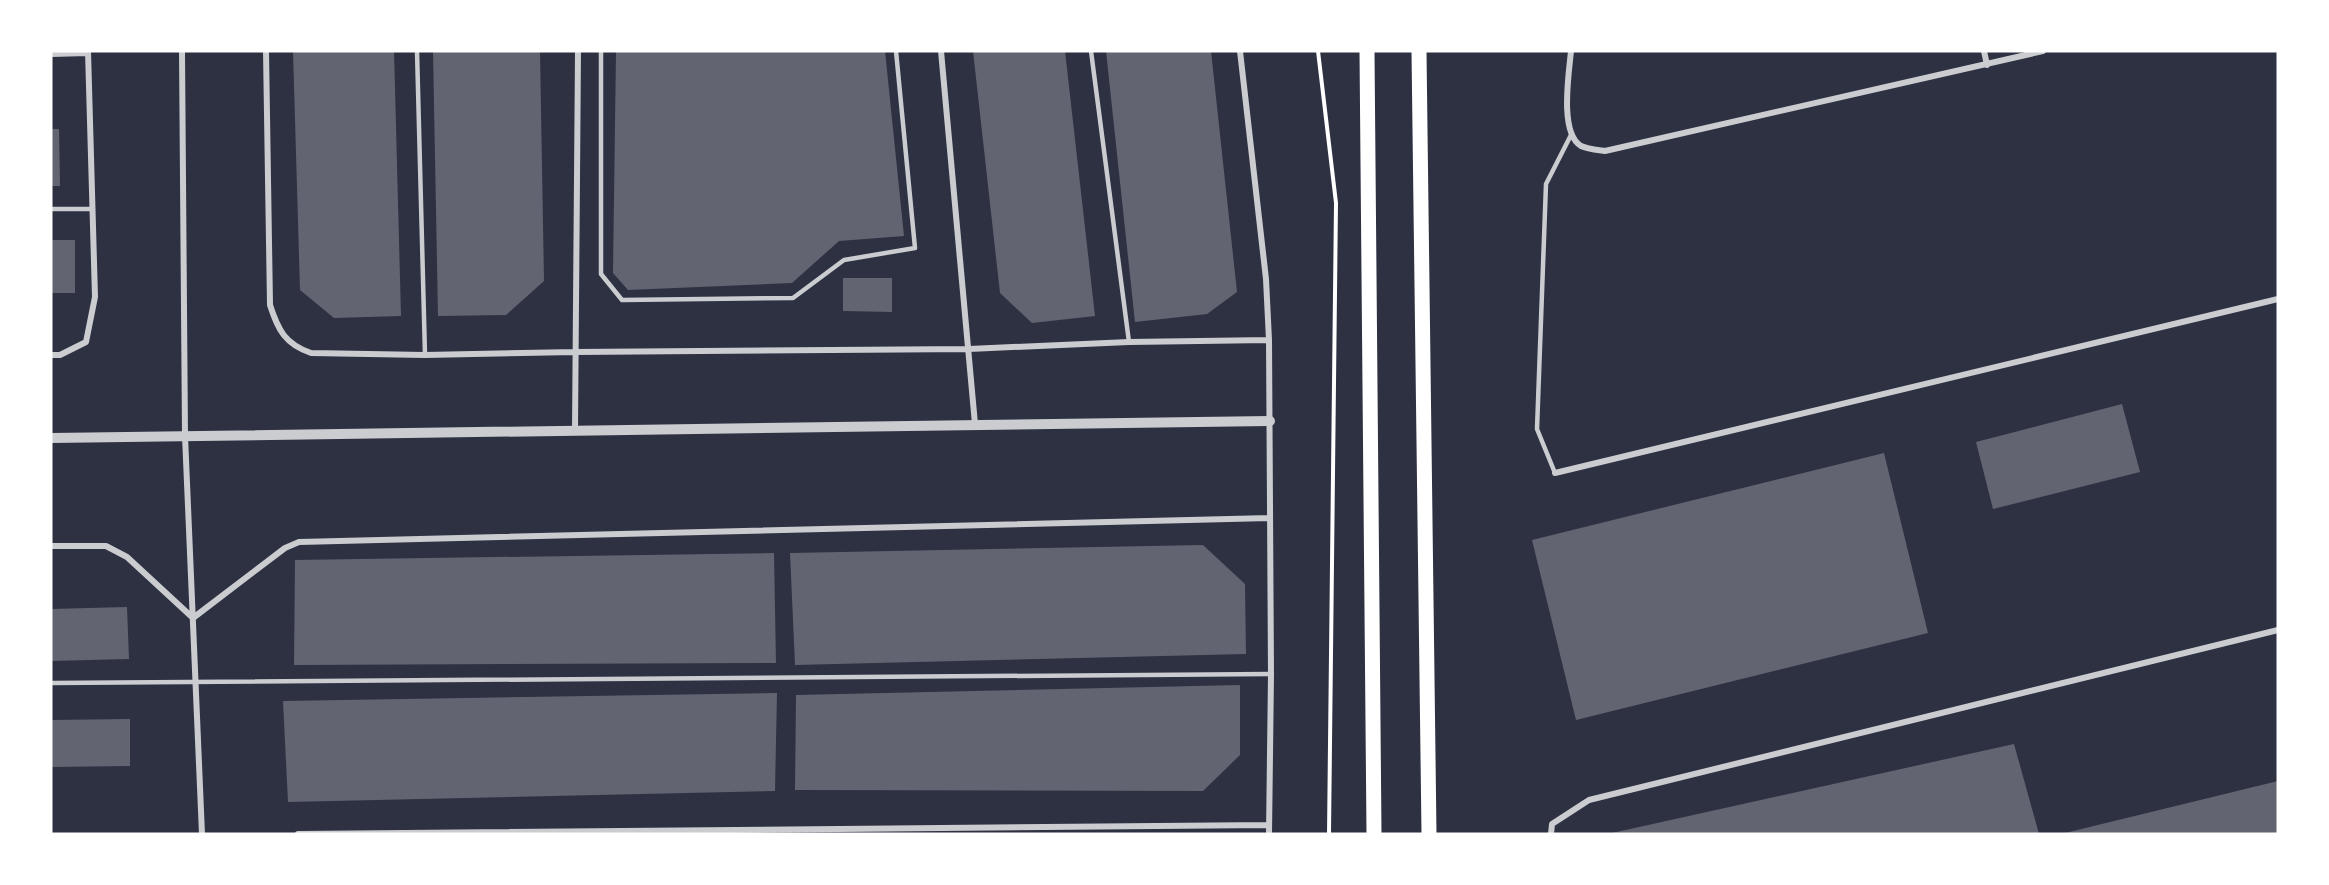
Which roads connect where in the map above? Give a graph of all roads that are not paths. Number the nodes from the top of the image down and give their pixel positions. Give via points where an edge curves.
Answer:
1 (182, 51) edge
2 (266, 51) edge
3 (417, 51) edge
4 (578, 51) edge
5 (602, 51) edge
6 (896, 51) edge
7 (940, 51) edge
8 (1091, 51) edge
9 (1240, 51) edge
10 (1359, 51) edge
11 (1367, 51) edge
12 (1419, 51) edge
13 (1571, 51) edge
14 (1984, 51) edge
15 (2043, 51) edge
16 (88, 52) edge
17 (51, 54) edge
18 (1987, 65) junction
19 (1367, 96) junction
20 (1571, 135) junction
21 (93, 208) junction
22 (51, 209) edge
23 (2278, 299) edge
24 (1269, 340) junction
25 (1129, 342) junction
26 (969, 349) junction
27 (575, 352) junction
28 (51, 355) edge
29 (425, 355) junction
30 (1270, 420) junction
31 (975, 424) junction
32 (575, 430) junction
33 (185, 436) junction
34 (51, 438) edge
35 (1555, 473) joint
36 (1270, 519) junction
37 (51, 546) edge
38 (193, 618) junction
39 (2278, 630) edge
40 (1271, 674) junction
41 (196, 681) junction
42 (51, 683) edge
43 (1268, 825) junction
44 (202, 834) edge
45 (298, 834) edge
46 (1269, 834) edge
47 (1374, 834) edge
48 (1429, 834) edge
49 (1551, 834) edge

1 - 33 street
2 - 29 street via 270,305 276,325 296,348 311,353
3 - 29 lane
4 - 27 street
5 - 6 lane via 601,274 622,300 793,298 844,260 915,248
7 - 26 street
8 - 25 lane
9 - 24 street via 1266,279
10 - 19 street
11 - 19 main road
12 - 48 main road
13 - 20 street via 1566,102
14 - 18 street
15 - 18 street
16 - 17 street
16 - 21 street
18 - 20 street via 1605,151 1581,146
19 - 47 main road
20 - 35 lane via 1546,184 1538,429
21 - 22 lane
21 - 28 street via 95,297 86,342 60,355
23 - 35 street
24 - 25 street
24 - 30 street
25 - 26 street
26 - 27 street
26 - 31 street
27 - 29 street
27 - 32 street
30 - 31 street
30 - 36 street
31 - 32 street
32 - 33 street
33 - 34 street
33 - 38 street
36 - 38 street via 299,542 285,548
36 - 40 street
37 - 38 street via 106,546 127,557
38 - 41 street
39 - 49 street via 1589,800 1552,824
40 - 41 lane
40 - 43 street
41 - 42 lane
41 - 44 street
43 - 45 street
43 - 46 street

